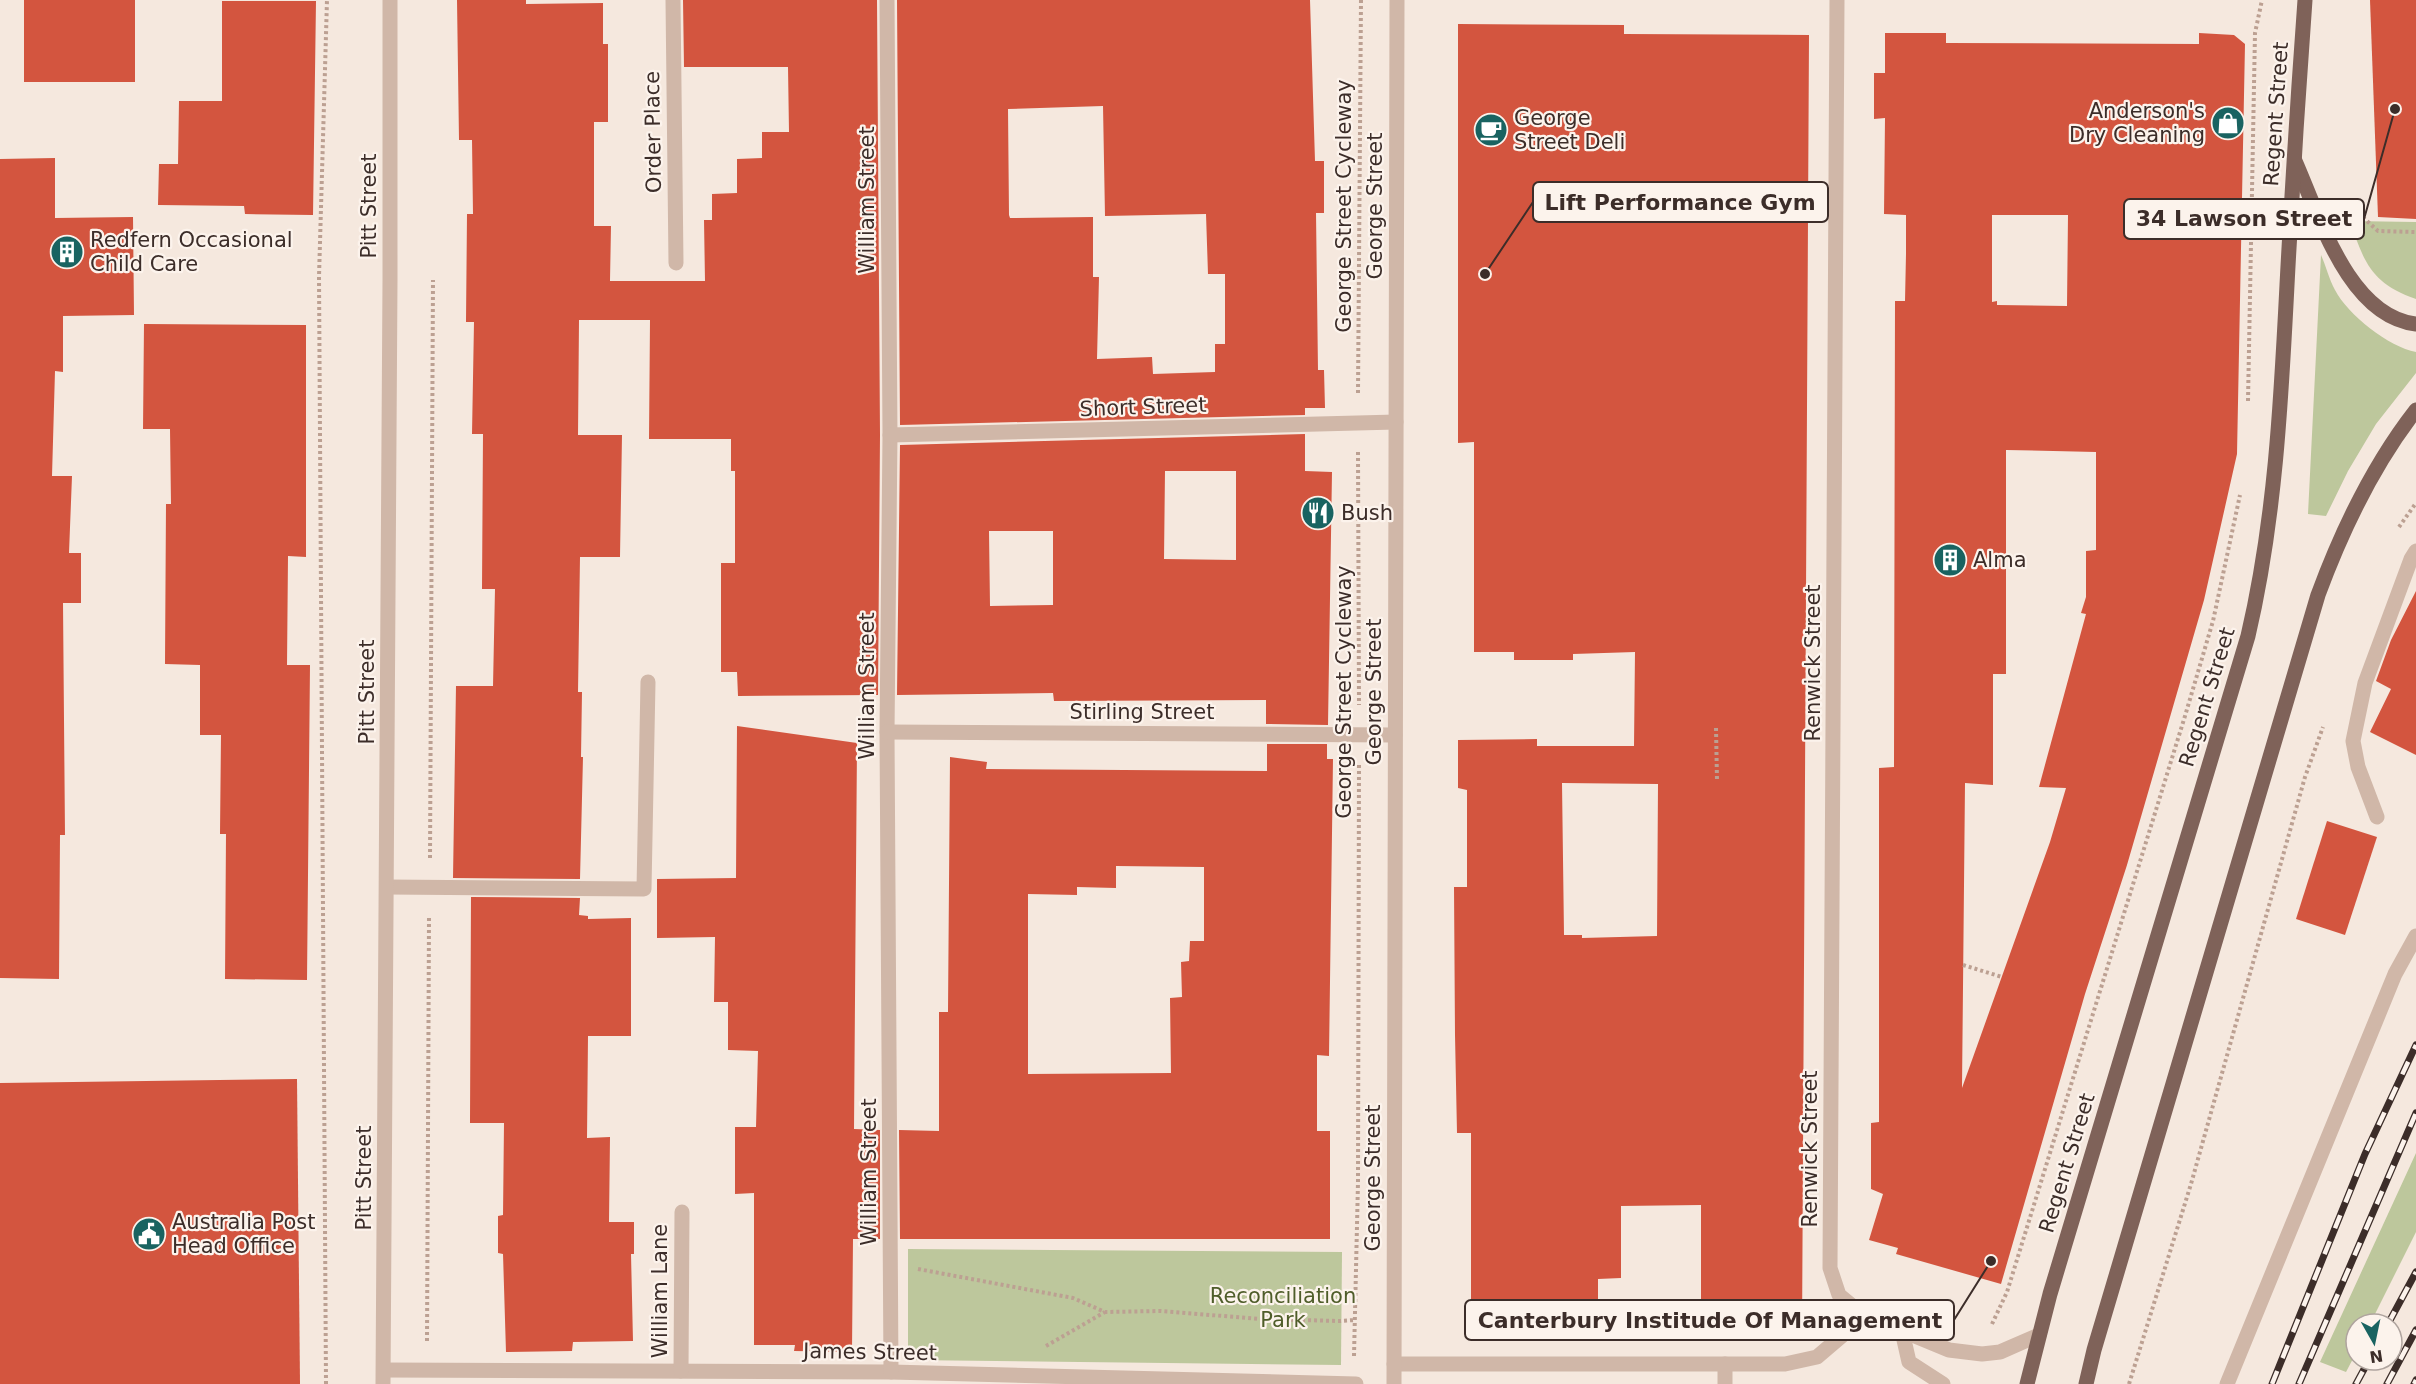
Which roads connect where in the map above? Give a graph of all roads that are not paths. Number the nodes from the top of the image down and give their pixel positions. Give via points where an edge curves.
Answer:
1 (390, 0) edge
2 (673, 0) edge
3 (887, 0) edge
4 (1397, 0) edge
5 (1837, 0) edge
6 (2305, 0) edge
7 (2294, 158) junction
8 (676, 262) dead end
9 (2416, 324) edge
10 (2416, 410) edge
11 (1396, 422) junction
12 (890, 435) junction
13 (2416, 551) edge
14 (648, 682) dead end
15 (887, 732) junction
16 (1395, 735) junction
17 (2377, 817) dead end
18 (387, 887) junction
19 (2416, 936) edge
20 (682, 1212) dead end
21 (1862, 1314) junction
22 (1902, 1331) junction
23 (2038, 1335) junction
24 (1394, 1364) junction
25 (1725, 1364) junction
26 (681, 1371) junction
27 (891, 1372) junction
28 (383, 1377) edge
29 (2230, 1382) edge
30 (1355, 1384) edge
31 (1394, 1384) edge
32 (1725, 1384) edge
33 (1943, 1384) edge
34 (2027, 1384) edge
35 (2086, 1384) edge

1 - 18 street, Pitt Street
2 - 8 street, Order Place
3 - 12 street, William Street
4 - 11 street, George Street
5 - 21 street, Renwick Street via 1830,1268 1839,1295
6 - 7 main road, Regent Street
7 - 9 main road via 2354,285 2384,313
7 - 23 main road, Regent Street via 2281,397 2270,515 2257,598
10 - 35 main road via 2386,454 2342,533 2318,595
11 - 12 street, Short Street
11 - 16 street, George Street
12 - 15 street, William Street
13 - 17 street via 2366,683 2353,741 2358,767
14 - 18 street via 644,889
15 - 16 street, Stirling Street
15 - 27 street, William Street
16 - 24 street, George Street
18 - 28 street, Pitt Street
19 - 29 street via 2395,974
20 - 26 street, William Lane
21 - 22 street
21 - 25 street via 1817,1357 1785,1364
22 - 23 street via 1949,1350 1982,1354 2000,1352
22 - 33 street via 1909,1362
23 - 34 main road, Regent Street
24 - 25 street
24 - 31 street, George Street
25 - 32 street
26 - 27 street, James Street
26 - 28 street, James Street via 427,1370
27 - 30 street, James Street

